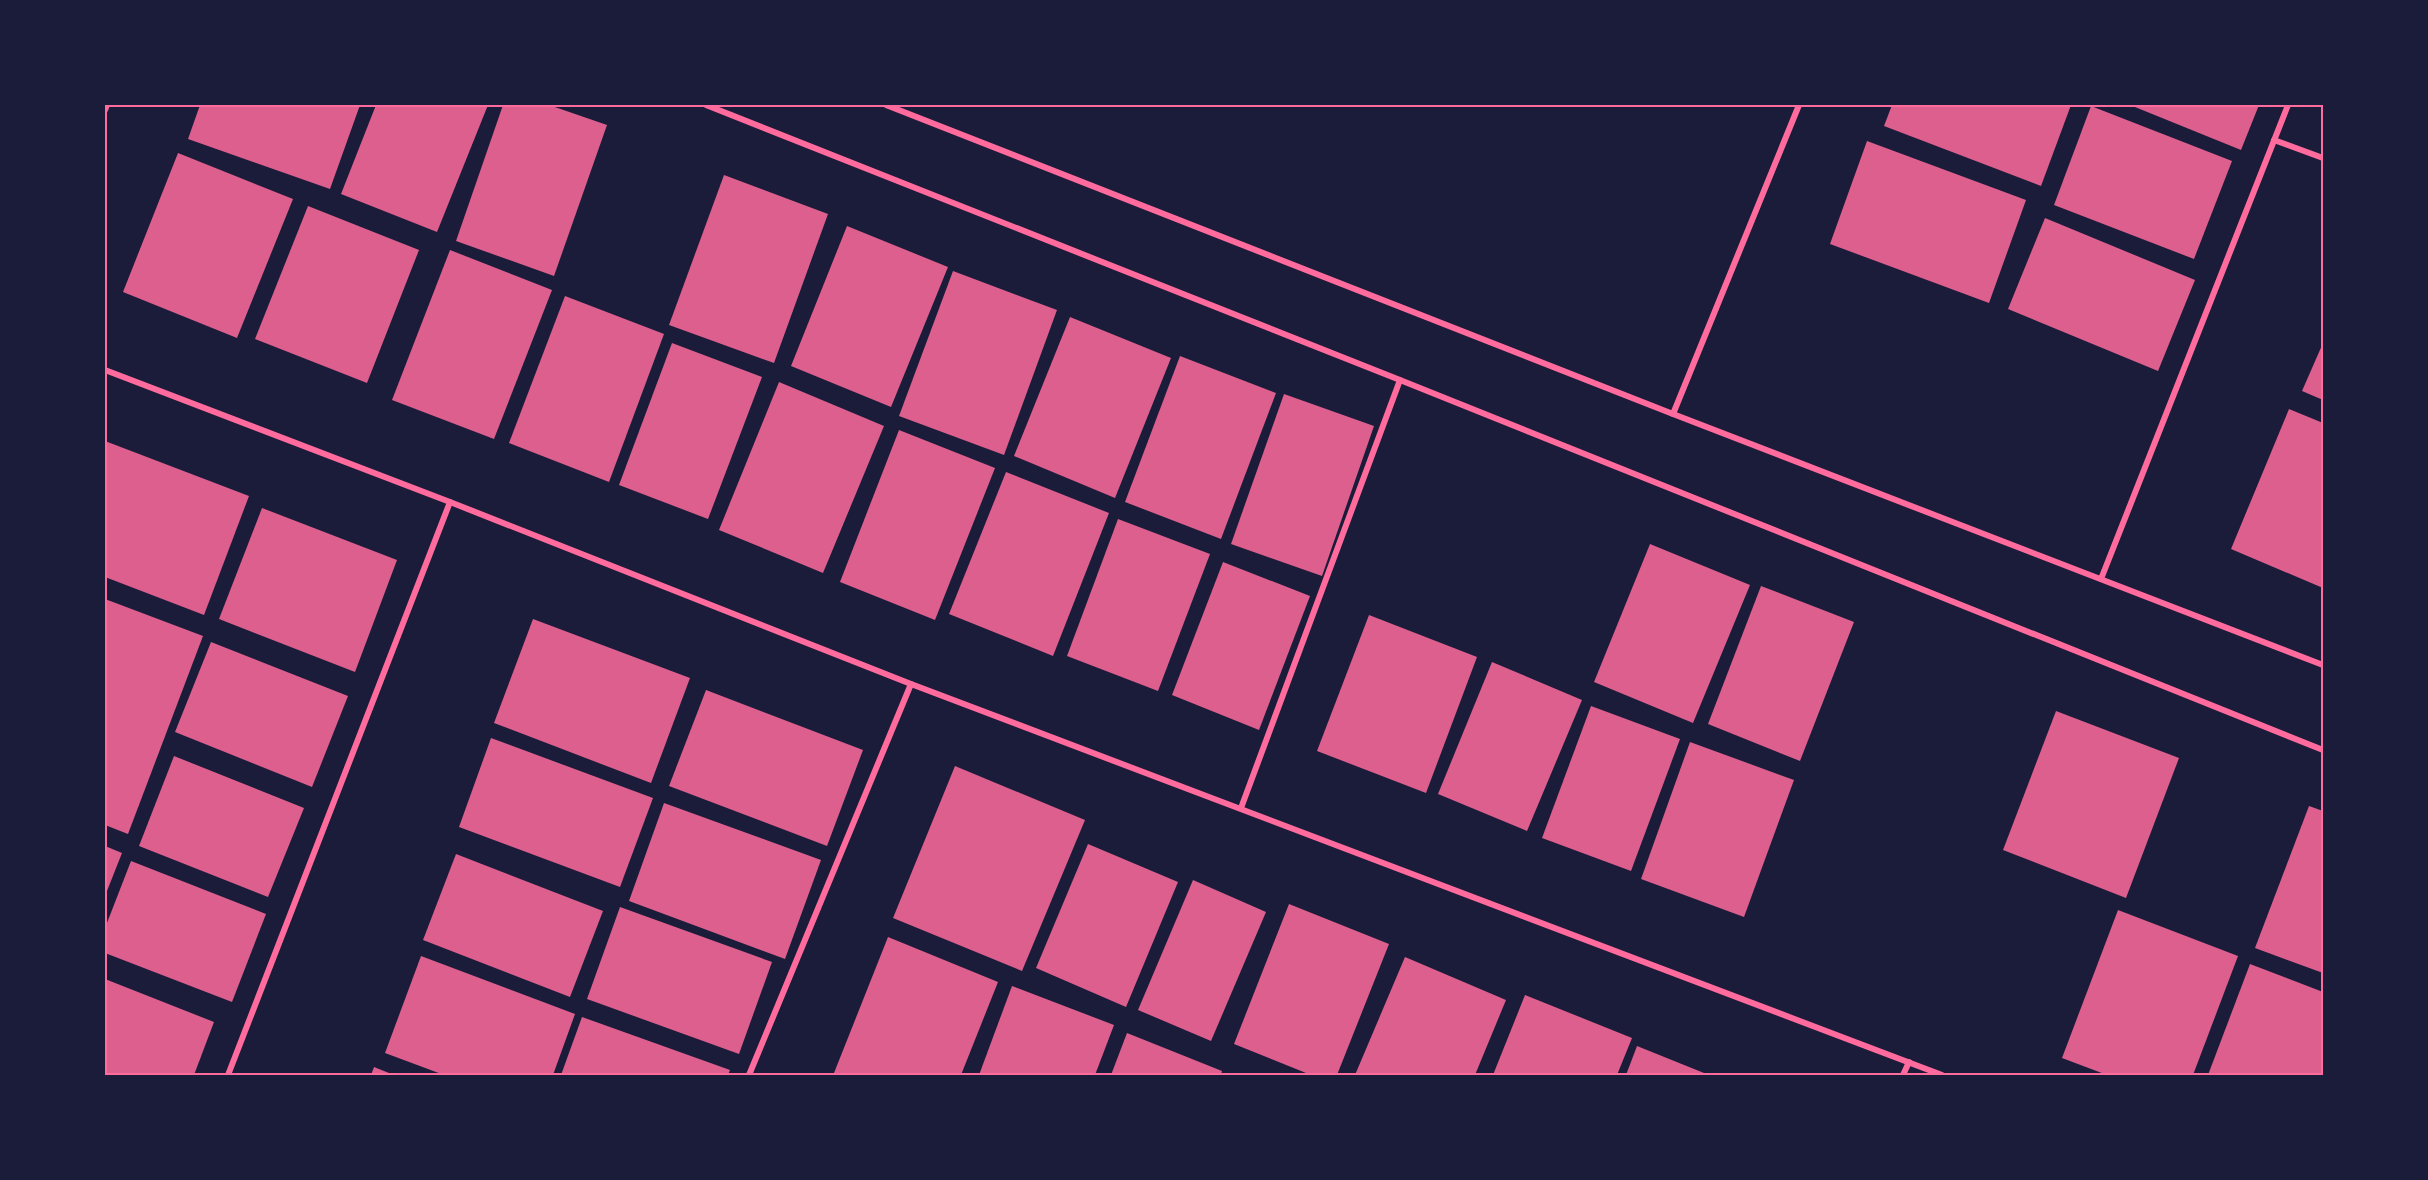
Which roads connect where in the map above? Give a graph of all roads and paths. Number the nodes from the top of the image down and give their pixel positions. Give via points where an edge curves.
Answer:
1 (107, 105) edge
2 (706, 105) edge
3 (886, 105) edge
4 (1799, 105) edge
5 (2288, 105) edge
6 (105, 110) edge
7 (2274, 140) junction
8 (2323, 158) edge
9 (105, 370) edge
10 (1400, 380) junction
11 (1673, 414) junction
12 (450, 502) junction
13 (2101, 579) junction
14 (2323, 665) edge
15 (911, 684) junction
16 (2323, 750) edge
17 (1241, 808) junction
18 (1909, 1062) junction
19 (228, 1075) edge
20 (749, 1075) edge
21 (1903, 1075) edge
22 (1942, 1075) edge

1 - 6 street
2 - 10 street
3 - 11 street
4 - 11 street
5 - 7 street
7 - 8 street
7 - 13 street
9 - 12 street
10 - 16 street
10 - 17 street
11 - 13 street
12 - 15 street
12 - 19 street
13 - 14 street
15 - 17 street
15 - 20 street
17 - 18 street
18 - 21 street
18 - 22 street

